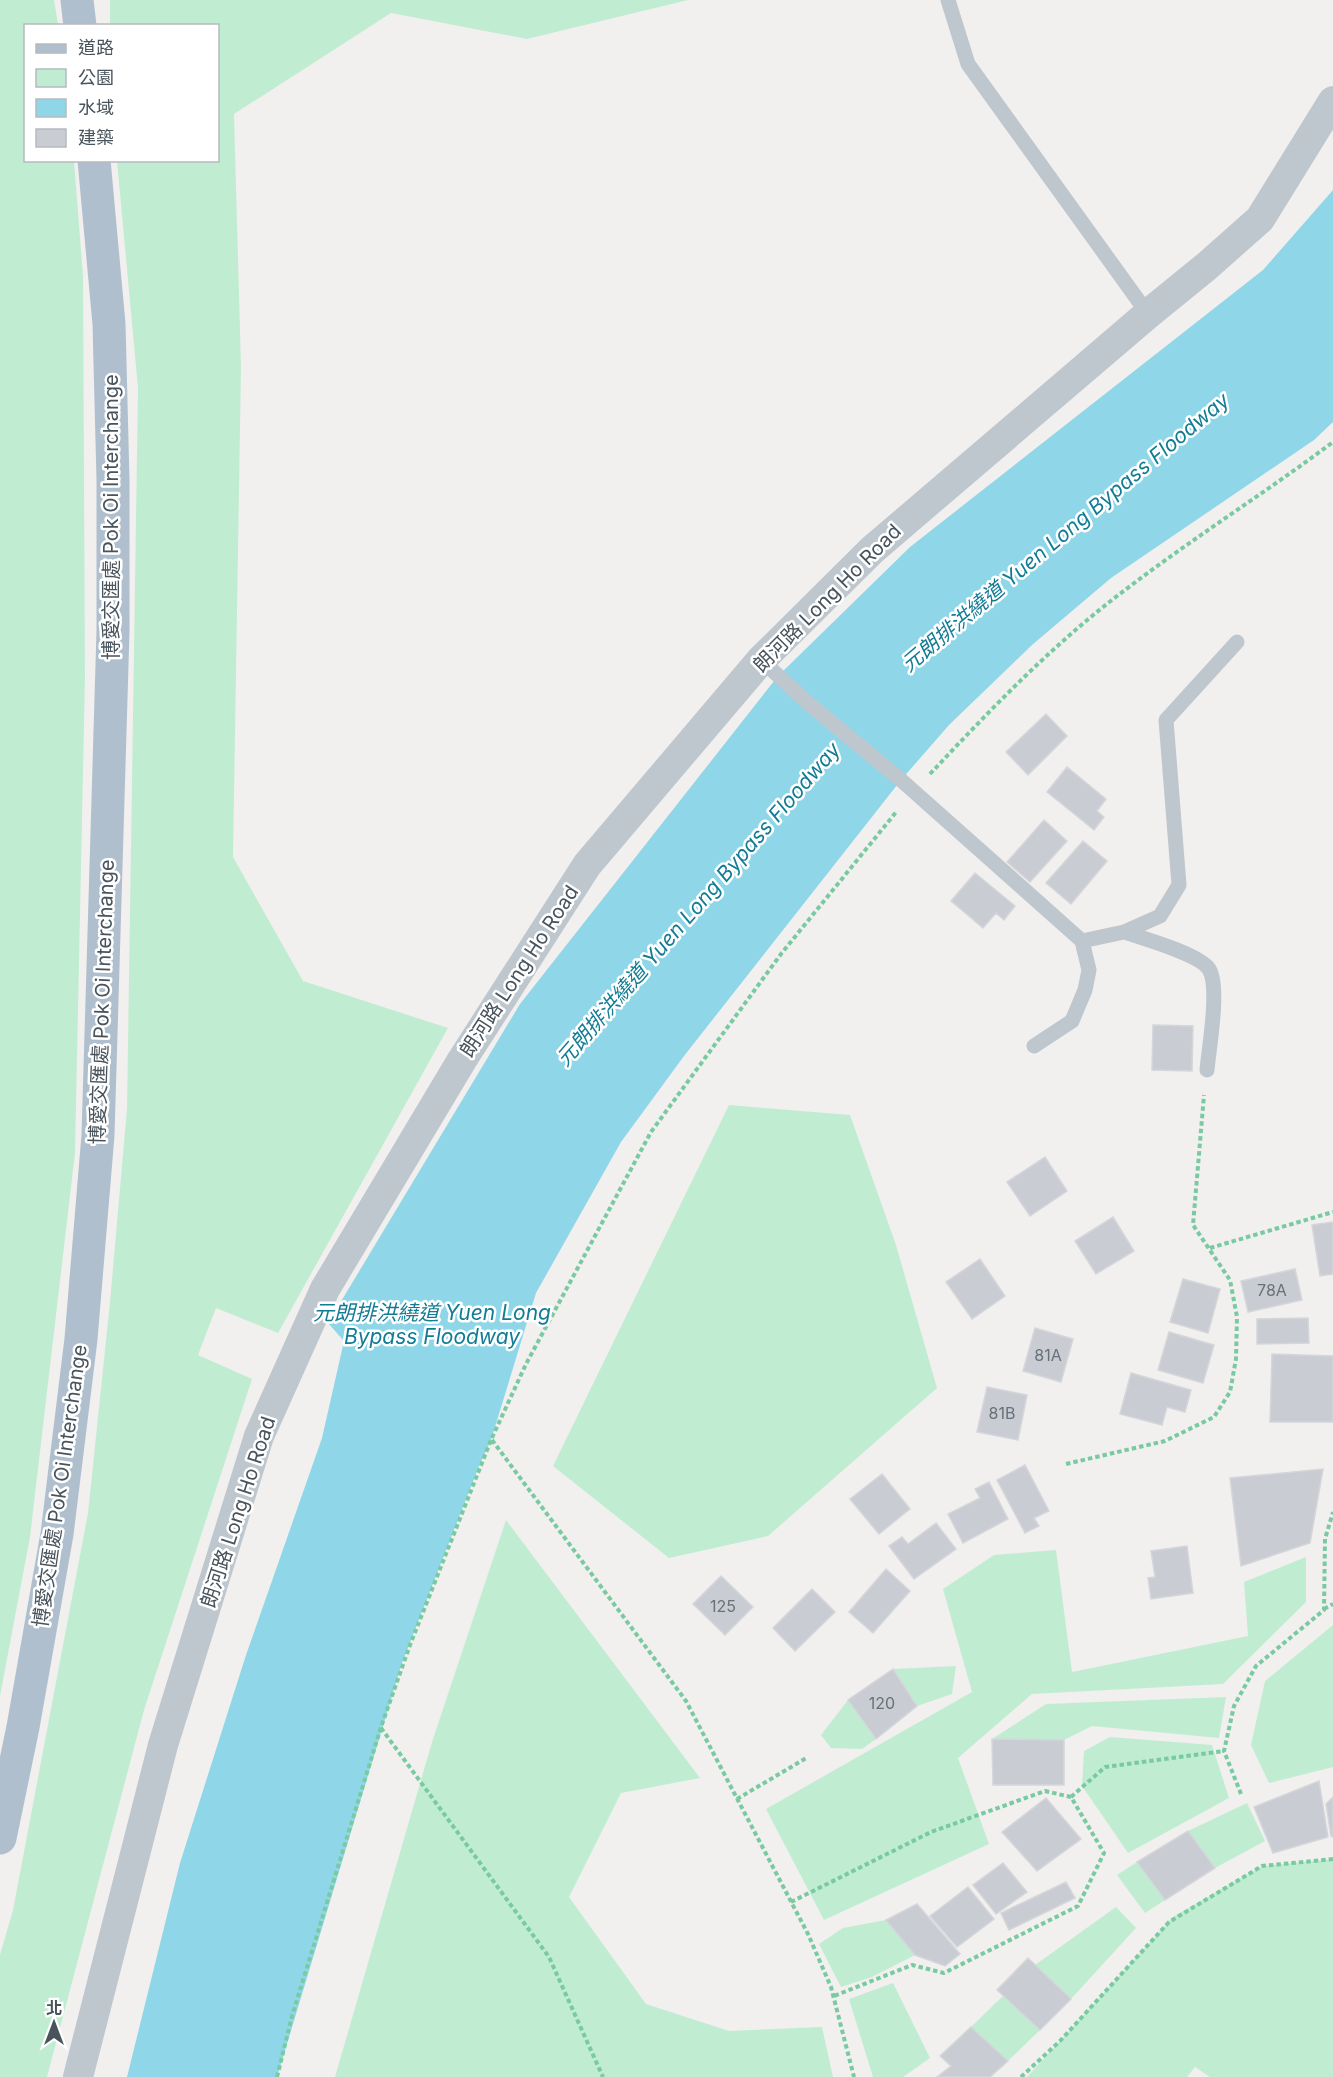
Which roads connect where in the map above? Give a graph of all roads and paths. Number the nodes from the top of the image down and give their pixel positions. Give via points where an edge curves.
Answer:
1 (77, 0) edge
2 (948, 0) edge
3 (80, 24) edge
4 (1333, 102) edge
5 (94, 162) edge
6 (1148, 314) junction
7 (1333, 442) edge
8 (1237, 642) dead end
9 (761, 660) junction
10 (913, 792) junction
11 (1124, 932) junction
12 (1082, 941) junction
13 (1034, 1046) dead end
14 (1208, 1070) joint
15 (1333, 1212) edge
16 (1210, 1248) junction
17 (491, 1440) junction
18 (1066, 1464) dead end
19 (1333, 1512) edge
20 (1333, 1604) edge
21 (1324, 1610) junction
22 (381, 1727) junction
23 (1224, 1751) junction
24 (808, 1758) dead end
25 (1241, 1794) dead end
26 (1071, 1797) junction
27 (737, 1799) junction
28 (0, 1838) edge
29 (1333, 1859) edge
30 (791, 1902) junction
31 (834, 1996) junction
32 (78, 2077) edge
33 (277, 2077) edge
34 (603, 2077) edge
35 (854, 2077) edge
36 (1021, 2077) edge

1 - 3 main road
2 - 6 lane via 968,64
4 - 6 street, 朗河路 Long Ho Road via 1260,219
5 - 28 main road, 博愛交匯處 Pok Oi Interchange via 109,324 113,480 113,631 98,1135 81,1339 57,1534
6 - 9 street, 朗河路 Long Ho Road via 872,550
7 - 10 path via 1124,590 1062,641
8 - 11 lane via 1166,720 1179,885 1160,916
9 - 10 lane
9 - 32 street, 朗河路 Long Ho Road via 587,865 462,1060 325,1289 259,1436 163,1745
10 - 12 lane
10 - 17 path via 781,954 651,1132 526,1364
11 - 12 lane
11 - 14 lane via 1194,956 1209,968 1215,989
12 - 13 lane via 1089,970 1072,1021
14 - 16 path via 1193,1225
15 - 16 path
16 - 18 path via 1230,1280 1237,1317 1230,1392 1214,1416 1165,1441
17 - 22 path
17 - 27 path via 686,1701
19 - 21 path via 1325,1539
20 - 21 path
21 - 23 path via 1256,1666 1234,1706
22 - 33 path
22 - 34 path via 549,1957
23 - 25 path
23 - 26 path via 1106,1767
24 - 27 path
26 - 30 path via 1045,1791 931,1832
26 - 31 path via 1104,1853 1078,1906 944,1973 912,1965
27 - 30 path
29 - 36 path via 1262,1866 1169,1922 1060,2041
30 - 31 path
31 - 35 path

